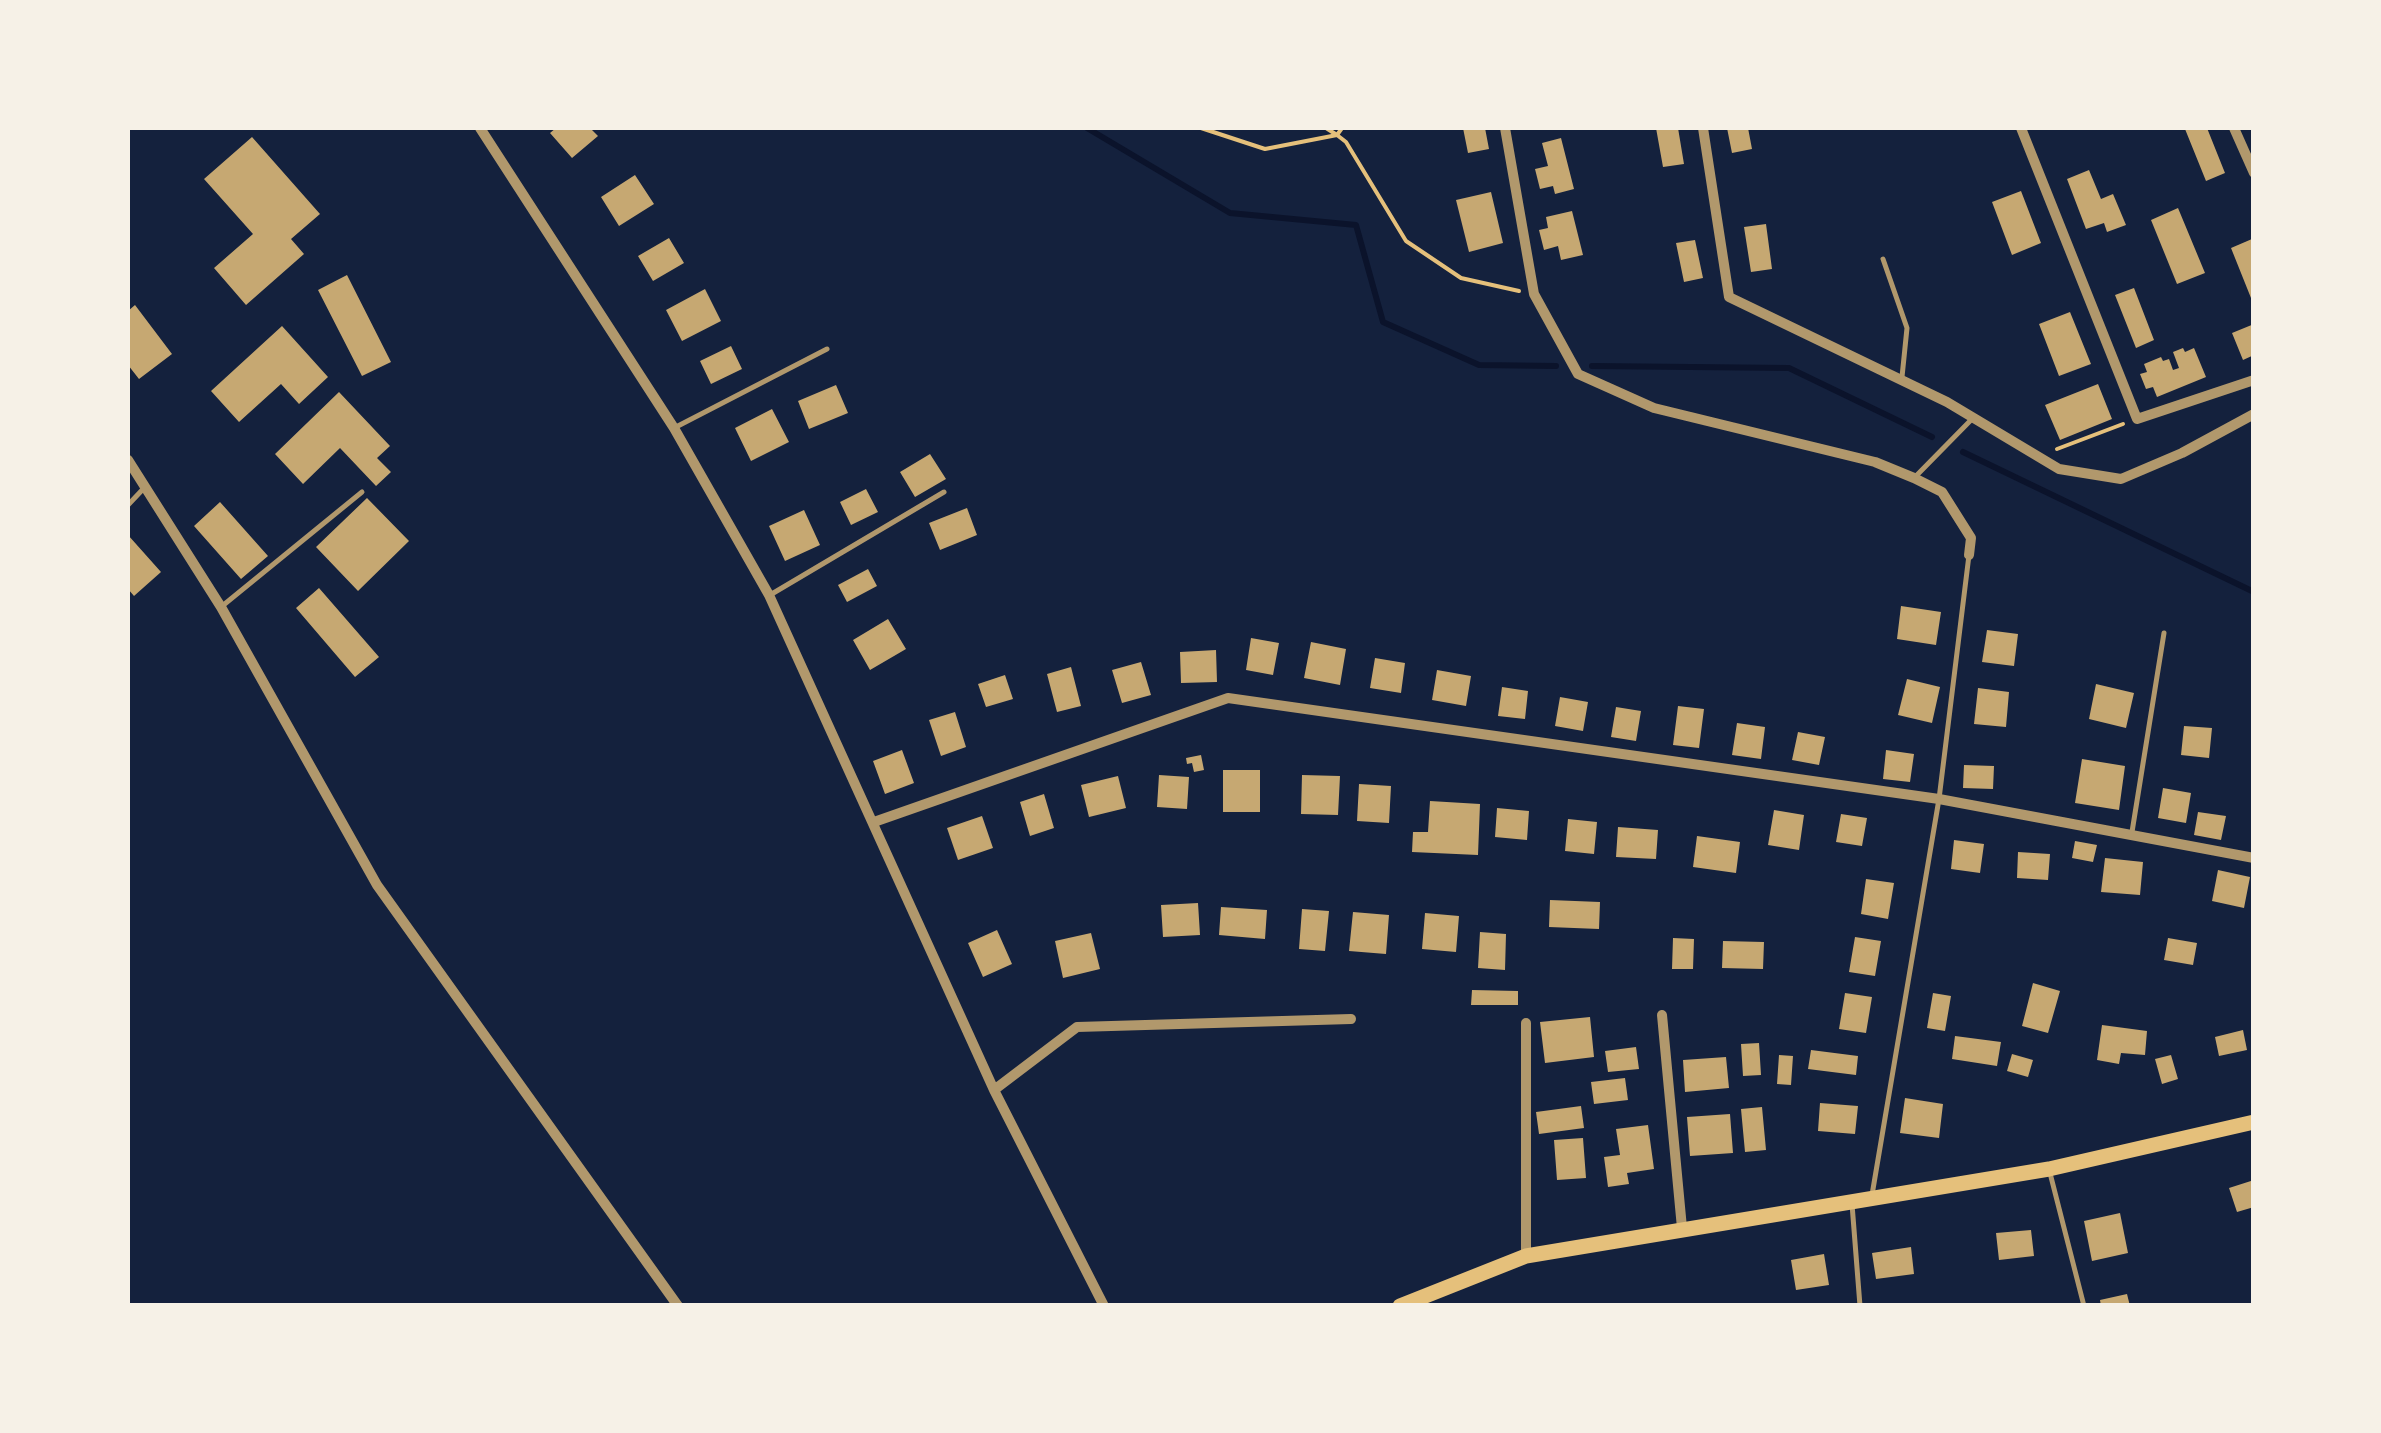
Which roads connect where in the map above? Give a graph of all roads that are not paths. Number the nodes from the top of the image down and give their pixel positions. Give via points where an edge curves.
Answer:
1 (480, 128) edge
2 (1505, 128) edge
3 (1703, 128) edge
4 (2020, 128) edge
5 (2234, 128) edge
6 (2254, 173) edge
7 (1884, 260) dead end
8 (827, 348) dead end
9 (1902, 380) junction
10 (2254, 380) edge
11 (2254, 414) edge
12 (1974, 418) junction
13 (674, 428) junction
14 (128, 460) edge
15 (1914, 478) junction
16 (145, 488) junction
17 (362, 492) dead end
18 (944, 492) dead end
19 (128, 504) edge
20 (1968, 555) joint
21 (769, 595) junction
22 (221, 607) junction
23 (2164, 632) dead end
24 (1939, 799) junction
25 (874, 822) junction
26 (2132, 835) junction
27 (2254, 858) edge
28 (1662, 1016) dead end
29 (1352, 1019) dead end
30 (1526, 1023) dead end
31 (994, 1090) junction
32 (2254, 1122) edge
33 (2049, 1168) junction
34 (1872, 1198) junction
35 (1852, 1201) junction
36 (1682, 1228) junction
37 (1526, 1256) junction
38 (678, 1306) edge
39 (1104, 1306) edge
40 (1400, 1306) edge
41 (1860, 1306) edge
42 (2084, 1306) edge

1 - 13 street
2 - 15 street via 1534,294 1578,374 1654,408 1874,462
3 - 9 street via 1729,297
4 - 10 street via 2137,419
5 - 6 street
7 - 9 lane via 1906,328
8 - 13 lane
9 - 12 street
11 - 12 street via 2121,479 2060,469
12 - 15 lane
13 - 21 street
14 - 16 street
15 - 20 street via 1942,492 1970,538
16 - 19 lane
16 - 22 street
17 - 22 lane
18 - 21 lane
20 - 24 lane
21 - 25 street
22 - 38 street via 377,885
23 - 26 lane
24 - 25 street via 1228,698
24 - 26 street
24 - 34 lane
25 - 31 street
26 - 27 street
28 - 36 street
29 - 31 street via 1077,1027
30 - 37 street
31 - 39 street
32 - 33 main road
33 - 34 main road
33 - 42 lane
34 - 35 main road
35 - 36 main road
35 - 41 lane
36 - 37 main road
37 - 40 main road

